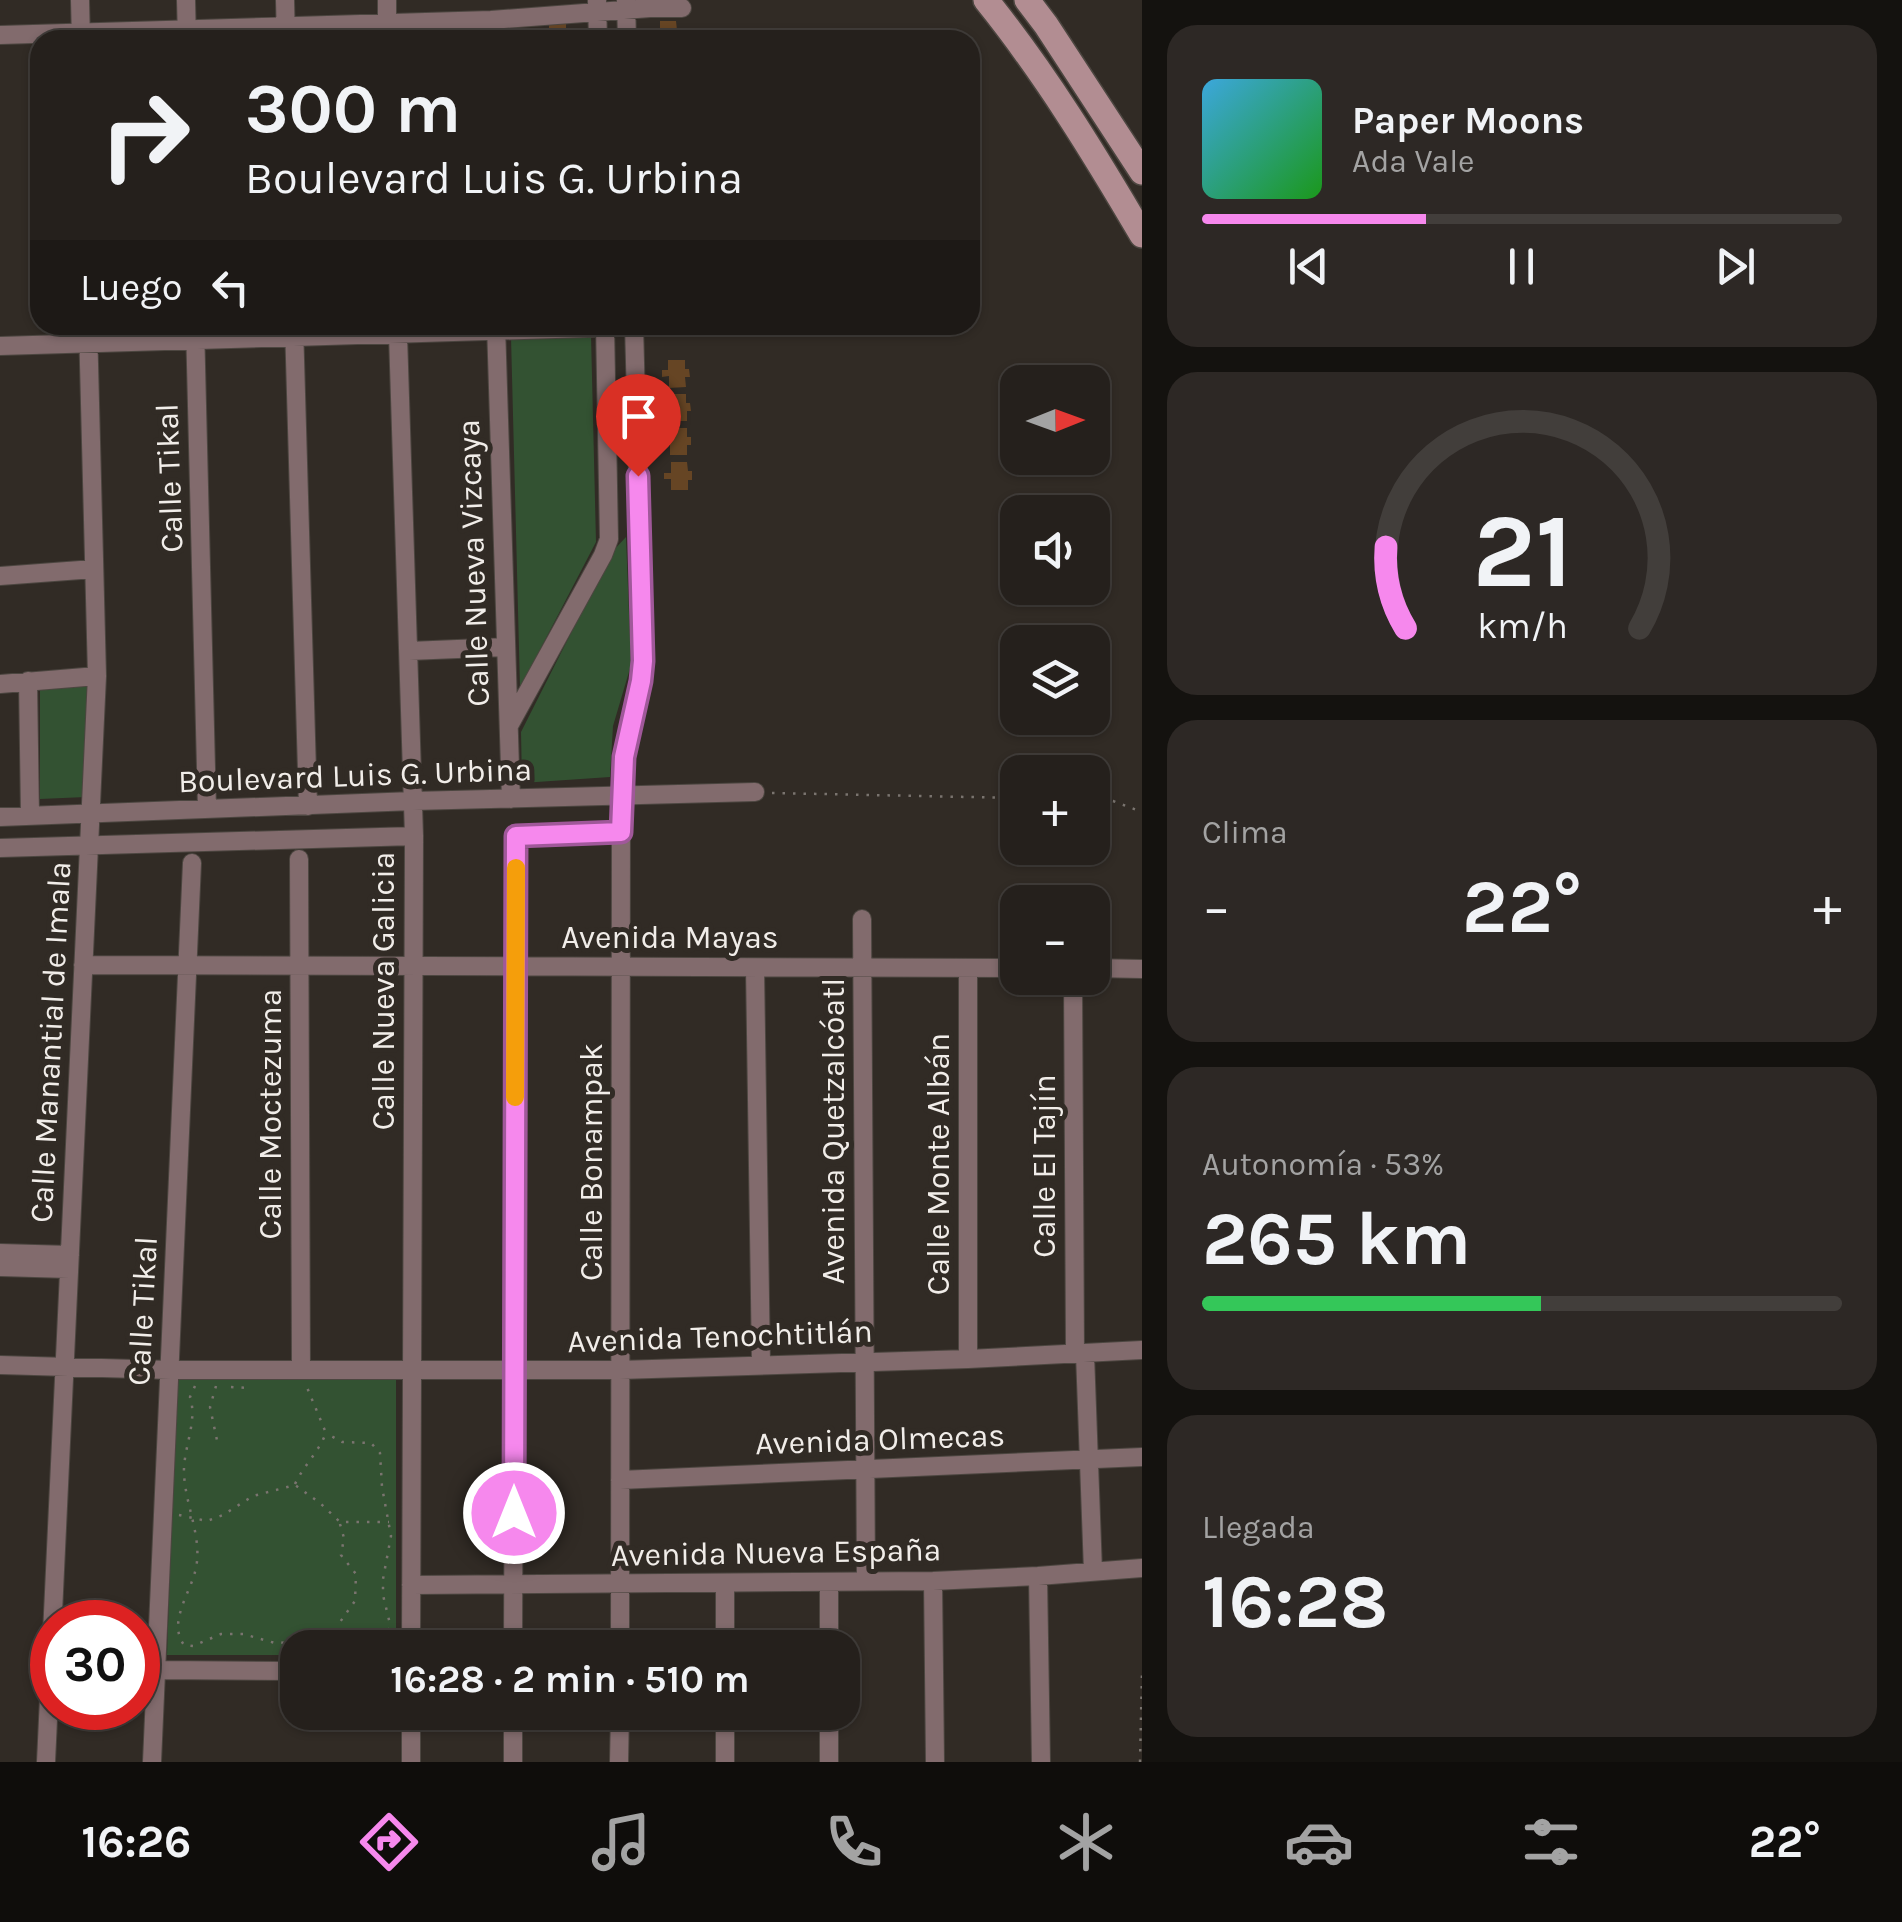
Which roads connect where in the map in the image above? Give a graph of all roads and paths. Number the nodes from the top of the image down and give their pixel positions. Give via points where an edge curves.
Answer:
1 (80, 0) edge
2 (186, 0) edge
3 (284, 0) edge
4 (387, 0) edge
5 (490, 0) edge
6 (986, 0) edge
7 (1027, 0) edge
8 (626, 5) edge
9 (598, 6) edge
10 (682, 8) dead end
11 (387, 23) junction
12 (81, 30) edge
13 (187, 30) edge
14 (286, 30) edge
15 (316, 30) edge
16 (466, 30) edge
17 (488, 30) edge
18 (496, 30) edge
19 (627, 30) edge
20 (0, 35) edge
21 (30, 35) edge
22 (1142, 172) edge
23 (1142, 236) edge
24 (81, 335) edge
25 (88, 335) edge
26 (195, 335) edge
27 (295, 335) edge
28 (398, 335) edge
29 (496, 335) edge
30 (605, 335) edge
31 (634, 335) edge
32 (0, 346) edge
33 (94, 569) junction
34 (0, 576) edge
35 (506, 648) junction
36 (408, 650) junction
37 (97, 676) junction
38 (28, 681) junction
39 (0, 684) edge
40 (508, 728) junction
41 (755, 792) joint
42 (622, 796) junction
43 (511, 798) junction
44 (1000, 798) edge
45 (1110, 800) edge
46 (414, 801) junction
47 (308, 806) junction
48 (207, 809) junction
49 (1142, 812) edge
50 (90, 814) junction
51 (0, 816) edge
52 (30, 816) junction
53 (621, 832) junction
54 (414, 836) junction
55 (89, 846) junction
56 (0, 848) edge
57 (299, 859) dead end
58 (192, 862) dead end
59 (862, 920) dead end
60 (83, 966) junction
61 (187, 966) junction
62 (299, 966) junction
63 (412, 966) junction
64 (516, 966) junction
65 (621, 967) junction
66 (755, 968) junction
67 (862, 968) junction
68 (968, 968) junction
69 (1000, 968) edge
70 (1110, 968) edge
71 (1142, 968) edge
72 (1074, 995) edge
73 (0, 1253) edge
74 (70, 1262) junction
75 (0, 1267) edge
76 (1142, 1350) edge
77 (1080, 1354) junction
78 (968, 1359) junction
79 (864, 1362) junction
80 (761, 1364) junction
81 (0, 1366) edge
82 (64, 1368) junction
83 (170, 1370) junction
84 (301, 1370) junction
85 (412, 1370) junction
86 (514, 1370) junction
87 (620, 1370) junction
88 (205, 1381) dead end
89 (253, 1388) dead end
90 (326, 1434) junction
91 (218, 1446) dead end
92 (1142, 1457) edge
93 (1088, 1460) junction
94 (865, 1469) junction
95 (620, 1480) junction
96 (294, 1484) junction
97 (163, 1514) junction
98 (191, 1516) junction
99 (340, 1522) junction
100 (388, 1522) junction
101 (411, 1522) junction
102 (1142, 1568) edge
103 (1092, 1571) junction
104 (1038, 1576) junction
105 (933, 1581) junction
106 (829, 1582) junction
107 (866, 1582) junction
108 (620, 1583) junction
109 (725, 1583) junction
110 (513, 1584) junction
111 (411, 1585) junction
112 (160, 1600) edge
113 (340, 1630) edge
114 (389, 1630) edge
115 (411, 1630) edge
116 (513, 1630) edge
117 (620, 1630) edge
118 (725, 1630) edge
119 (829, 1630) edge
120 (280, 1643) edge
121 (160, 1670) edge
122 (280, 1670) edge
123 (1142, 1671) edge
124 (154, 1730) edge
125 (411, 1730) edge
126 (513, 1730) edge
127 (620, 1730) edge
128 (725, 1730) edge
129 (829, 1730) edge
130 (46, 1762) edge
131 (152, 1762) edge
132 (411, 1762) edge
133 (513, 1762) edge
134 (620, 1762) edge
135 (725, 1762) edge
136 (829, 1762) edge
137 (935, 1762) edge
138 (1040, 1762) edge
139 (1140, 1762) edge

1 - 12 street
2 - 13 street
3 - 14 street
4 - 11 street
5 - 17 street
6 - 23 street via 1018,39
7 - 22 street
8 - 9 street
8 - 10 street
8 - 19 street
9 - 18 street
11 - 15 street
11 - 16 street
20 - 21 street
24 - 32 street
25 - 33 street, Calle Manantial de Imala
26 - 48 street, Calle Tikal
27 - 47 street
28 - 36 street, Calle Nueva Galicia
29 - 35 street, Calle Nueva Vizcaya
30 - 40 street via 610,539
31 - 42 street, Calle Bonampak via 643,661
33 - 34 street
33 - 37 street, Calle Manantial de Imala
35 - 36 street
35 - 40 street, Calle Nueva Vizcaya
36 - 46 street, Calle Nueva Galicia
37 - 38 street
37 - 50 street, Calle Manantial de Imala
38 - 39 street
38 - 52 street
40 - 43 street, Calle Nueva Vizcaya
41 - 42 street, Boulevard Luis G. Urbina
41 - 44 path
42 - 43 street, Boulevard Luis G. Urbina
42 - 53 street, Calle Bonampak
43 - 46 street, Boulevard Luis G. Urbina
45 - 49 path
46 - 47 street, Boulevard Luis G. Urbina
46 - 54 street, Calle Nueva Galicia
47 - 48 street, Boulevard Luis G. Urbina
48 - 50 street, Boulevard Luis G. Urbina
50 - 52 street, Boulevard Luis G. Urbina
50 - 55 street, Calle Manantial de Imala
51 - 52 street, Boulevard Luis G. Urbina
53 - 64 street, Boulevard Luis G. Urbina via 516,836
53 - 65 street, Calle Bonampak
54 - 55 street, Boulevard Luis G. Urbina
54 - 63 street, Calle Nueva Galicia
55 - 56 street, Boulevard Luis G. Urbina
55 - 60 street, Calle Manantial de Imala
57 - 62 street, Calle Moctezuma
58 - 61 street, Calle Tikal
59 - 67 street, Avenida Quetzalcóatl
60 - 61 street, Avenida Mayas
60 - 74 street, Calle Manantial de Imala
61 - 62 street, Avenida Mayas
61 - 83 street, Calle Tikal
62 - 63 street, Avenida Mayas
62 - 84 street, Calle Moctezuma
63 - 64 street, Avenida Mayas
63 - 85 street, Calle Nueva Galicia
64 - 65 street, Avenida Mayas
64 - 86 street
65 - 66 street, Avenida Mayas
65 - 87 street, Calle Bonampak
66 - 67 street, Avenida Mayas
66 - 80 street
67 - 68 street, Avenida Mayas
67 - 79 street, Avenida Quetzalcóatl
68 - 69 street, Avenida Mayas
68 - 78 street, Calle Monte Albán
70 - 71 street
72 - 77 street, Calle El Tajín
73 - 74 street
74 - 75 street
74 - 82 street, Calle Manantial de Imala
76 - 77 street, Avenida Tenochtitlán
77 - 78 street, Avenida Tenochtitlán
77 - 93 street, Calle El Tajín
78 - 79 street, Avenida Tenochtitlán
79 - 80 street, Avenida Tenochtitlán
79 - 94 street, Avenida Quetzalcóatl
80 - 87 street, Avenida Tenochtitlán
81 - 82 street, Avenida Tenochtitlán
82 - 83 street, Avenida Tenochtitlán
82 - 130 street, Calle Manantial de Imala
83 - 84 street, Avenida Tenochtitlán
83 - 97 street, Calle Tikal
84 - 85 street, Avenida Tenochtitlán
84 - 90 path
85 - 86 street, Avenida Tenochtitlán
85 - 101 street, Calle Nueva Galicia
86 - 87 street, Avenida Tenochtitlán
86 - 110 street
87 - 95 street, Calle Bonampak
88 - 98 path via 190,1398 184,1466
89 - 91 path via 216,1384 210,1407
90 - 96 path
90 - 100 path via 370,1444 380,1453
92 - 93 street, Avenida Olmecas
93 - 94 street, Avenida Olmecas
93 - 103 street, Calle El Tajín
94 - 95 street, Avenida Olmecas
94 - 107 street, Avenida Quetzalcóatl
95 - 108 street, Calle Bonampak
96 - 98 path via 253,1496 207,1521
96 - 99 path
97 - 98 path
97 - 112 street, Calle Tikal
98 - 120 path via 196,1570 179,1638 193,1646 221,1634
99 - 100 path
99 - 113 path via 341,1554 356,1574 355,1601
100 - 101 path
100 - 114 path via 383,1594
101 - 111 street, Calle Nueva Galicia
102 - 103 street, Avenida Nueva España
103 - 104 street, Avenida Nueva España
104 - 105 street, Avenida Nueva España
104 - 138 street
105 - 107 street, Avenida Nueva España
105 - 137 street
106 - 107 street, Avenida Nueva España
106 - 109 street, Avenida Nueva España
106 - 119 street
108 - 109 street, Avenida Nueva España
108 - 110 street, Avenida Nueva España
108 - 117 street, Calle Bonampak
109 - 118 street
110 - 111 street, Avenida Nueva España
110 - 116 street
111 - 115 street, Calle Nueva Galicia
121 - 122 street
123 - 139 path
124 - 131 street, Calle Tikal
125 - 132 street
126 - 133 street
127 - 134 street
128 - 135 street
129 - 136 street

